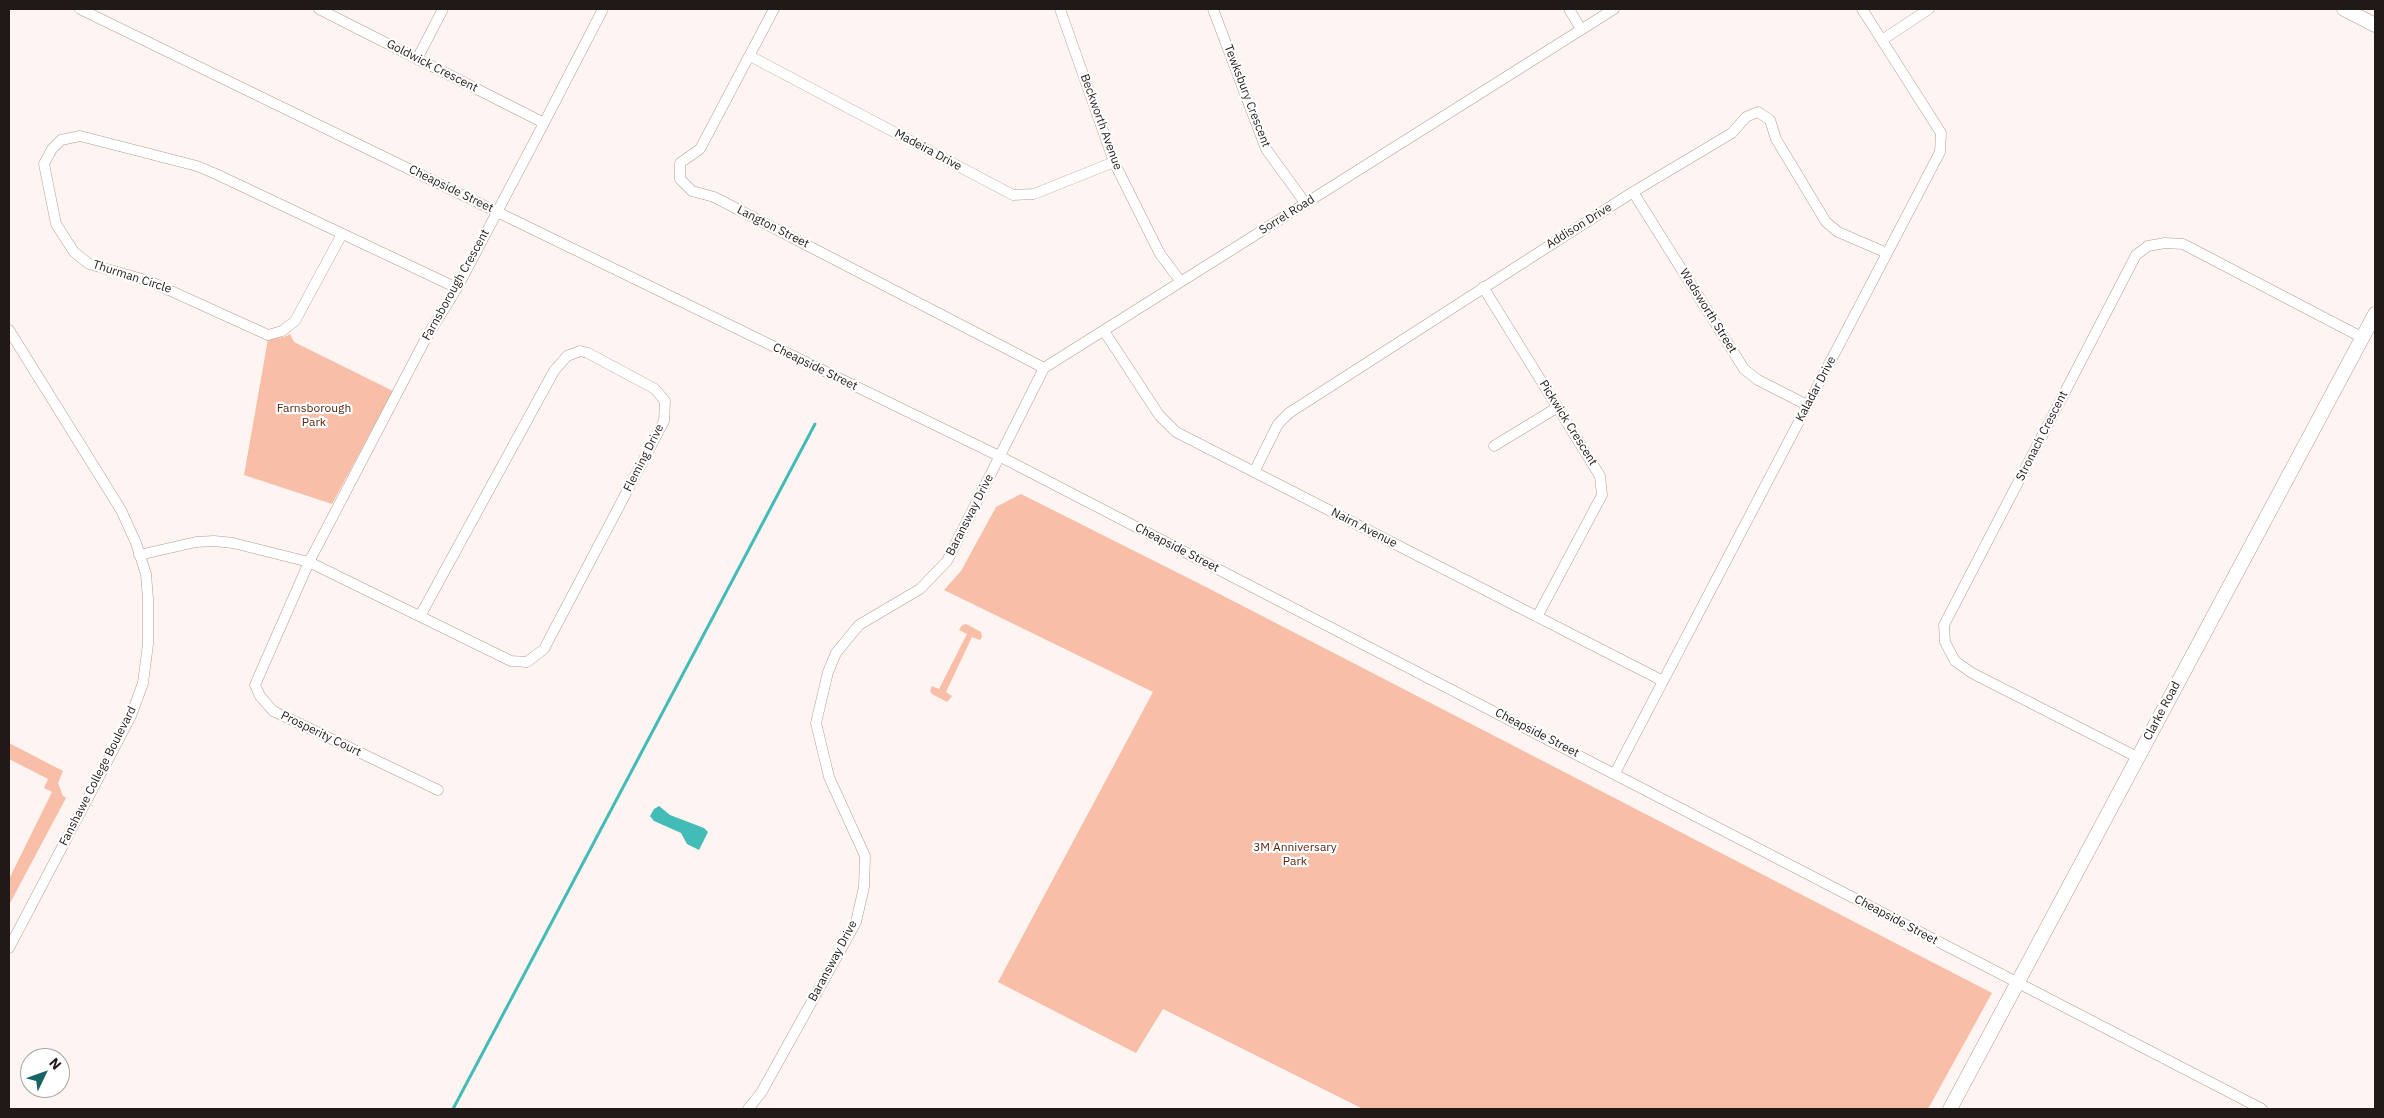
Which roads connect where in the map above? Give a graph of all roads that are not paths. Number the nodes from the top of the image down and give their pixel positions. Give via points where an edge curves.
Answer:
1 (80, 9) edge
2 (319, 9) edge
3 (443, 9) edge
4 (603, 9) edge
5 (774, 9) edge
6 (1060, 9) edge
7 (1213, 9) edge
8 (1569, 9) edge
9 (1614, 9) edge
10 (1862, 9) edge
11 (1929, 9) edge
12 (2344, 9) edge
13 (2375, 25) edge
14 (1581, 29) junction
15 (1882, 40) junction
16 (750, 56) junction
17 (417, 59) junction
18 (544, 123) junction
19 (1114, 162) junction
20 (1633, 192) junction
21 (1306, 204) junction
22 (496, 211) junction
23 (342, 234) junction
24 (1887, 253) junction
25 (1181, 282) junction
26 (1483, 287) junction
27 (457, 288) junction
28 (2375, 314) edge
29 (9, 330) edge
30 (1104, 331) junction
31 (2363, 338) junction
32 (1044, 368) junction
33 (1807, 405) junction
34 (1558, 407) junction
35 (1494, 446) dead end
36 (1001, 457) junction
37 (1254, 472) junction
38 (140, 555) junction
39 (309, 562) junction
40 (420, 616) junction
41 (1537, 617) junction
42 (1662, 681) junction
43 (2137, 757) junction
44 (1616, 773) junction
45 (438, 790) dead end
46 (9, 948) edge
47 (2017, 983) junction
48 (748, 1109) edge
49 (1950, 1109) edge
50 (2262, 1109) edge

1 - 22 street, Cheapside Street
2 - 17 street, Goldwick Crescent
3 - 17 street
4 - 18 street, Farnsborough Crescent
5 - 16 street, Langton Street
6 - 19 street, Beckworth Avenue
7 - 21 street, Tewksbury Crescent via 1266,149
8 - 14 street
9 - 14 street, Sorrel Road
10 - 15 street, Kaladar Drive
11 - 15 street
12 - 13 main road
14 - 21 street, Sorrel Road
15 - 24 street, Kaladar Drive via 1941,132 1940,152
16 - 19 street, Madeira Drive via 1013,195 1034,194
16 - 32 street, Langton Street via 700,149 680,163 680,180 692,191 714,197
17 - 18 street, Goldwick Crescent
18 - 22 street, Farnsborough Crescent
19 - 25 street, Beckworth Avenue via 1160,254
20 - 24 street, Addison Drive via 1732,133 1746,118 1758,112 1770,120 1776,139 1826,222 1838,232
20 - 26 street, Addison Drive
20 - 33 street, Wadsworth Street via 1744,369 1758,380
21 - 25 street, Sorrel Road
22 - 27 street, Farnsborough Crescent
22 - 36 street, Cheapside Street
23 - 23 street, Thurman Circle via 197,166 80,136 61,140 52,148 44,164 56,224 74,252 89,264 149,281 268,335 282,331 295,321
23 - 27 street, Thurman Circle
24 - 33 street, Kaladar Drive
25 - 30 street, Sorrel Road
26 - 34 street, Pickwick Crescent
26 - 37 street, Addison Drive via 1288,413 1278,424
27 - 39 street, Farnsborough Crescent via 426,338
28 - 31 main road, Clarke Road
29 - 38 street, Fanshawe College Boulevard via 121,510
30 - 32 street, Sorrel Road
30 - 37 street, Nairn Avenue via 1159,415 1176,432
31 - 43 main road, Clarke Road
31 - 43 street, Stronach Crescent via 2183,244 2148,246 2136,255 1944,625 1945,642 1955,661 1972,673
32 - 36 street
33 - 42 street, Kaladar Drive
34 - 35 street
34 - 41 street, Pickwick Crescent via 1600,476 1602,495
36 - 44 street, Cheapside Street
36 - 48 street, Baransway Drive via 947,561 920,590 860,626 836,653 828,672 816,723 829,777 866,856 864,887 856,922 761,1093
37 - 41 street, Nairn Avenue
38 - 39 street, Fleming Drive via 214,541
38 - 46 street, Fanshawe College Boulevard via 146,574 148,599 148,644 143,683 131,716
39 - 40 street, Fleming Drive
39 - 45 street, Prosperity Court via 258,673 255,685 260,696 273,711
40 - 40 street, Fleming Drive via 511,661 527,662 544,649 664,421 665,401 655,389 588,352 567,356 554,371
41 - 42 street, Nairn Avenue
42 - 44 street, Kaladar Drive
43 - 47 main road, Clarke Road
44 - 47 street, Cheapside Street
47 - 49 main road, Clarke Road
47 - 50 street, Cheapside Street

